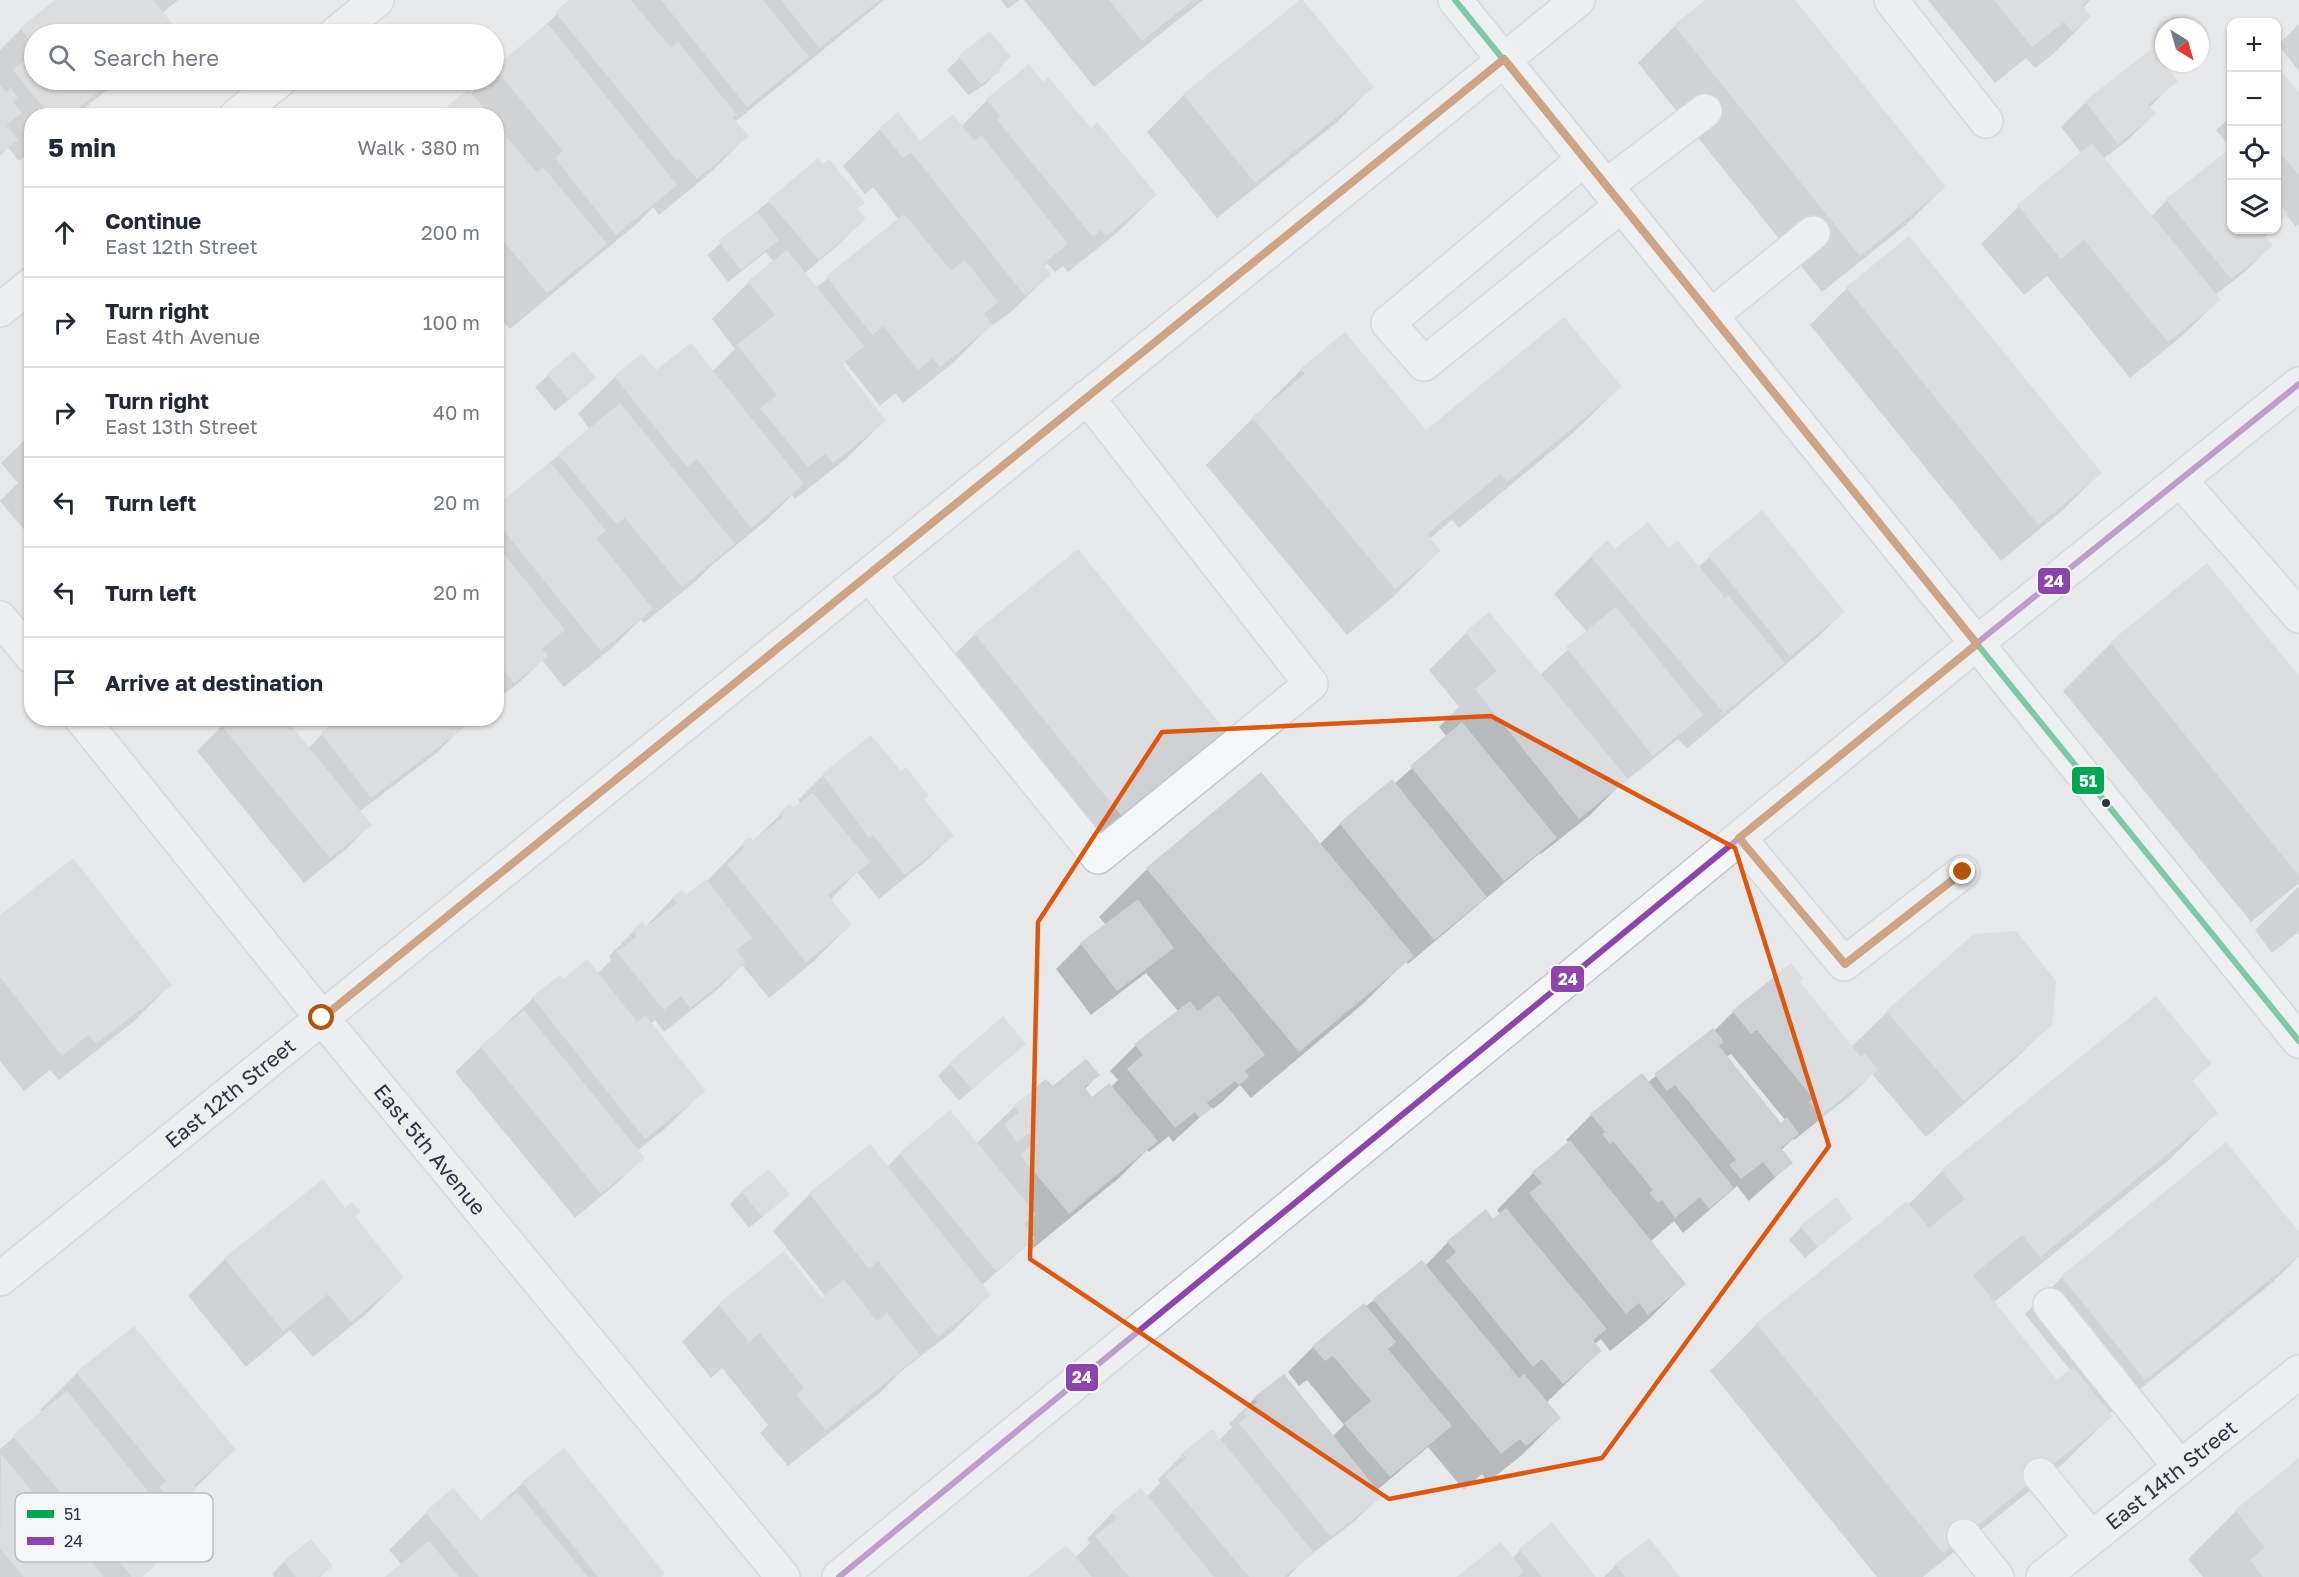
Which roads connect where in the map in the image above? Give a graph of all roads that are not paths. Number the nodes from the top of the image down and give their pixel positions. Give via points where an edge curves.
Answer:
1 (377, 0) edge
2 (1455, 0) edge
3 (1578, 0) edge
4 (1891, 0) edge
5 (347, 24) edge
6 (1504, 59) junction
7 (268, 90) edge
8 (246, 108) edge
9 (1705, 111) dead end
10 (1986, 121) dead end
11 (1584, 159) junction
12 (1614, 195) junction
13 (1813, 233) dead end
14 (24, 290) edge
15 (0, 310) edge
16 (1711, 316) junction
17 (2299, 384) edge
18 (1087, 397) junction
19 (2180, 480) junction
20 (868, 574) junction
21 (2299, 616) edge
22 (0, 618) edge
23 (1977, 644) junction
24 (24, 647) edge
25 (87, 726) edge
26 (1739, 838) junction
27 (1963, 872) dead end
28 (322, 1018) junction
29 (2299, 1041) edge
30 (0, 1279) edge
31 (2050, 1305) dead end
32 (2299, 1372) edge
33 (2180, 1467) junction
34 (2040, 1475) dead end
35 (1964, 1536) dead end
36 (2091, 1538) junction
37 (783, 1577) edge
38 (839, 1577) edge
39 (1997, 1577) edge
40 (2043, 1577) edge

1 - 5 street
2 - 6 main road
3 - 6 street, East 12th Street
4 - 10 street
6 - 11 main road
6 - 18 street, East 12th Street
7 - 8 street
9 - 12 street
11 - 12 main road
11 - 12 street via 1388,323 1424,364
12 - 16 main road
13 - 16 street
14 - 15 street
16 - 23 main road
17 - 19 street
18 - 20 street, East 12th Street
18 - 20 street via 1311,684 1098,857
19 - 21 street
19 - 23 street
20 - 28 street, East 12th Street
22 - 24 street
23 - 26 street
23 - 29 main road
25 - 28 street, East 5th Avenue
26 - 27 street via 1845,964
26 - 38 street
28 - 30 street, East 12th Street
28 - 37 street, East 5th Avenue
31 - 33 street
32 - 33 street, East 14th Street
33 - 36 street, East 14th Street
34 - 36 street
35 - 39 street
36 - 40 street, East 14th Street

